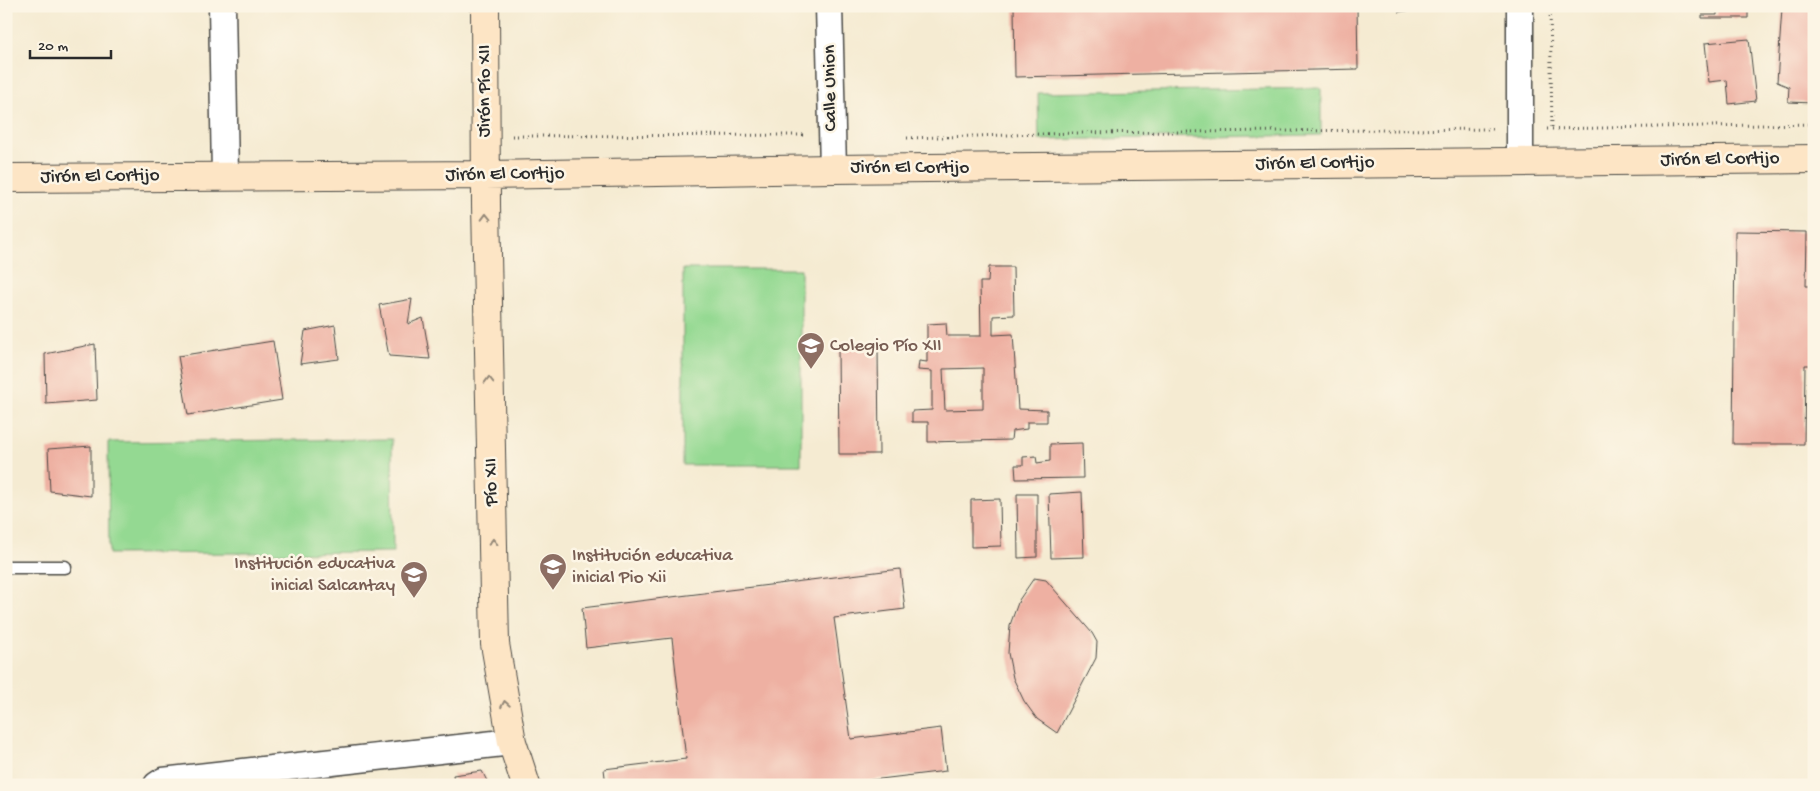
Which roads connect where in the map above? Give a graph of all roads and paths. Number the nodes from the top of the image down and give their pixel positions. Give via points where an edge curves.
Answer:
1 (222, 6) edge
2 (485, 6) edge
3 (829, 6) edge
4 (1520, 6) edge
5 (1550, 6) edge
6 (1814, 124) edge
7 (1520, 129) junction
8 (1552, 129) junction
9 (486, 136) junction
10 (832, 136) junction
11 (906, 138) dead end
12 (1814, 159) edge
13 (1520, 162) junction
14 (833, 169) junction
15 (225, 175) junction
16 (486, 175) junction
17 (6, 178) edge
18 (65, 566) dead end
19 (6, 567) edge
20 (512, 742) junction
21 (157, 785) edge
22 (526, 785) edge

1 - 15 street
2 - 9 street, Jirón Pío XII
3 - 10 street, Calle Union
4 - 7 street
5 - 8 path
6 - 8 path
7 - 8 path
7 - 11 path via 1074,133
7 - 13 street
9 - 10 path
9 - 16 street, Jirón Pío XII
10 - 14 street, Calle Union
12 - 13 street, Jirón El Cortijo
13 - 14 street, Jirón El Cortijo
14 - 16 street, Jirón El Cortijo
15 - 16 street, Jirón El Cortijo
15 - 17 street, Jirón El Cortijo
20 -> 16 street, Pío XII via 495,644
18 - 19 lane
20 - 21 street via 163,781
20 - 22 street, Pío XII

